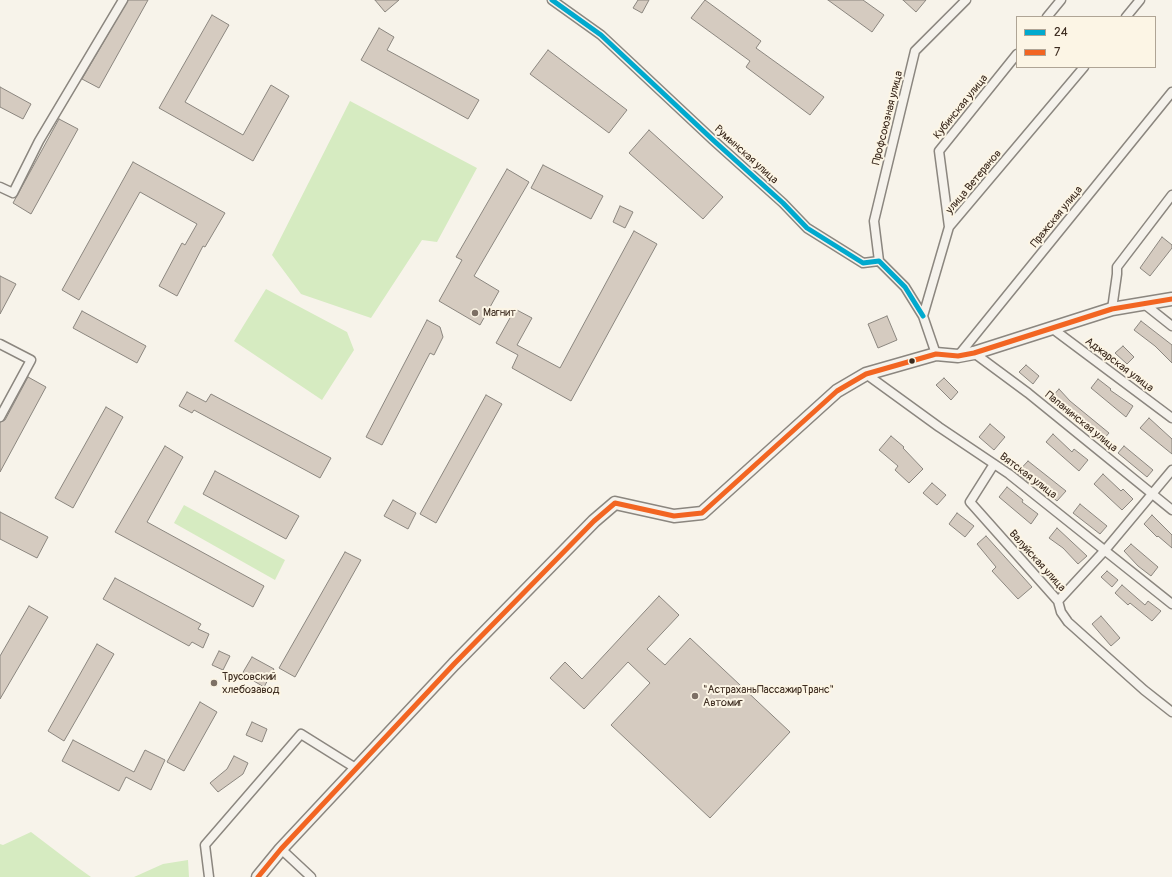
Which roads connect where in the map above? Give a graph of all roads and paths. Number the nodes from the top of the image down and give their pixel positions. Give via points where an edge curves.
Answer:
1 (122, 0) edge
2 (552, 0) edge
3 (966, 0) edge
4 (1061, 0) edge
5 (1140, 0) edge
6 (1048, 16) edge
7 (1127, 16) edge
8 (1016, 55) edge
9 (1083, 68) edge
10 (1172, 92) edge
11 (0, 187) edge
12 (1172, 195) edge
13 (950, 228) junction
14 (879, 261) junction
15 (1172, 299) edge
16 (1143, 303) junction
17 (1112, 309) junction
18 (923, 316) junction
19 (1172, 326) edge
20 (1053, 329) junction
21 (0, 344) edge
22 (974, 353) junction
23 (936, 354) junction
24 (958, 356) junction
25 (866, 374) junction
26 (0, 416) edge
27 (1172, 418) edge
28 (994, 464) junction
29 (1172, 470) edge
30 (1152, 493) junction
31 (1172, 510) edge
32 (1106, 549) junction
33 (1058, 601) junction
34 (1172, 604) edge
35 (1172, 712) edge
36 (357, 769) junction
37 (281, 849) junction
38 (209, 877) edge
39 (258, 877) edge
40 (311, 877) edge

1 - 11 street via 39,141 13,194
2 - 14 street, Румынская улица via 601,36 778,198 807,228 864,263
3 - 14 street, Профсоюзная улица via 915,52 874,221
4 - 6 street
5 - 7 street
8 - 13 street, Кубинская улица via 939,151
9 - 13 street, улица Ветеранов
10 - 24 street, Пражская улица
12 - 17 street via 1117,267
13 - 18 street, улица Ветеранов
14 - 18 street via 905,287
15 - 16 street
16 - 17 street
16 - 19 street
17 - 20 street
18 - 23 street
20 - 22 street
20 - 27 street, Аджарская улица
21 - 26 street via 31,360
22 - 24 street
22 - 30 street, Папанинская улица
23 - 24 street
23 - 25 street
25 - 28 street, Вятская улица
25 - 36 street via 837,391 702,513 674,516 615,503 594,521 464,654
28 - 32 street, Вятская улица
28 - 33 street, Валуйская улица via 970,502
29 - 30 street
30 - 31 street, Папанинская улица
30 - 32 street
32 - 33 street
32 - 34 street, Вятская улица
33 - 35 street, Валуйская улица via 1061,612 1068,622
36 - 37 street
36 - 38 street via 301,734 205,844
37 - 39 street
37 - 40 street

